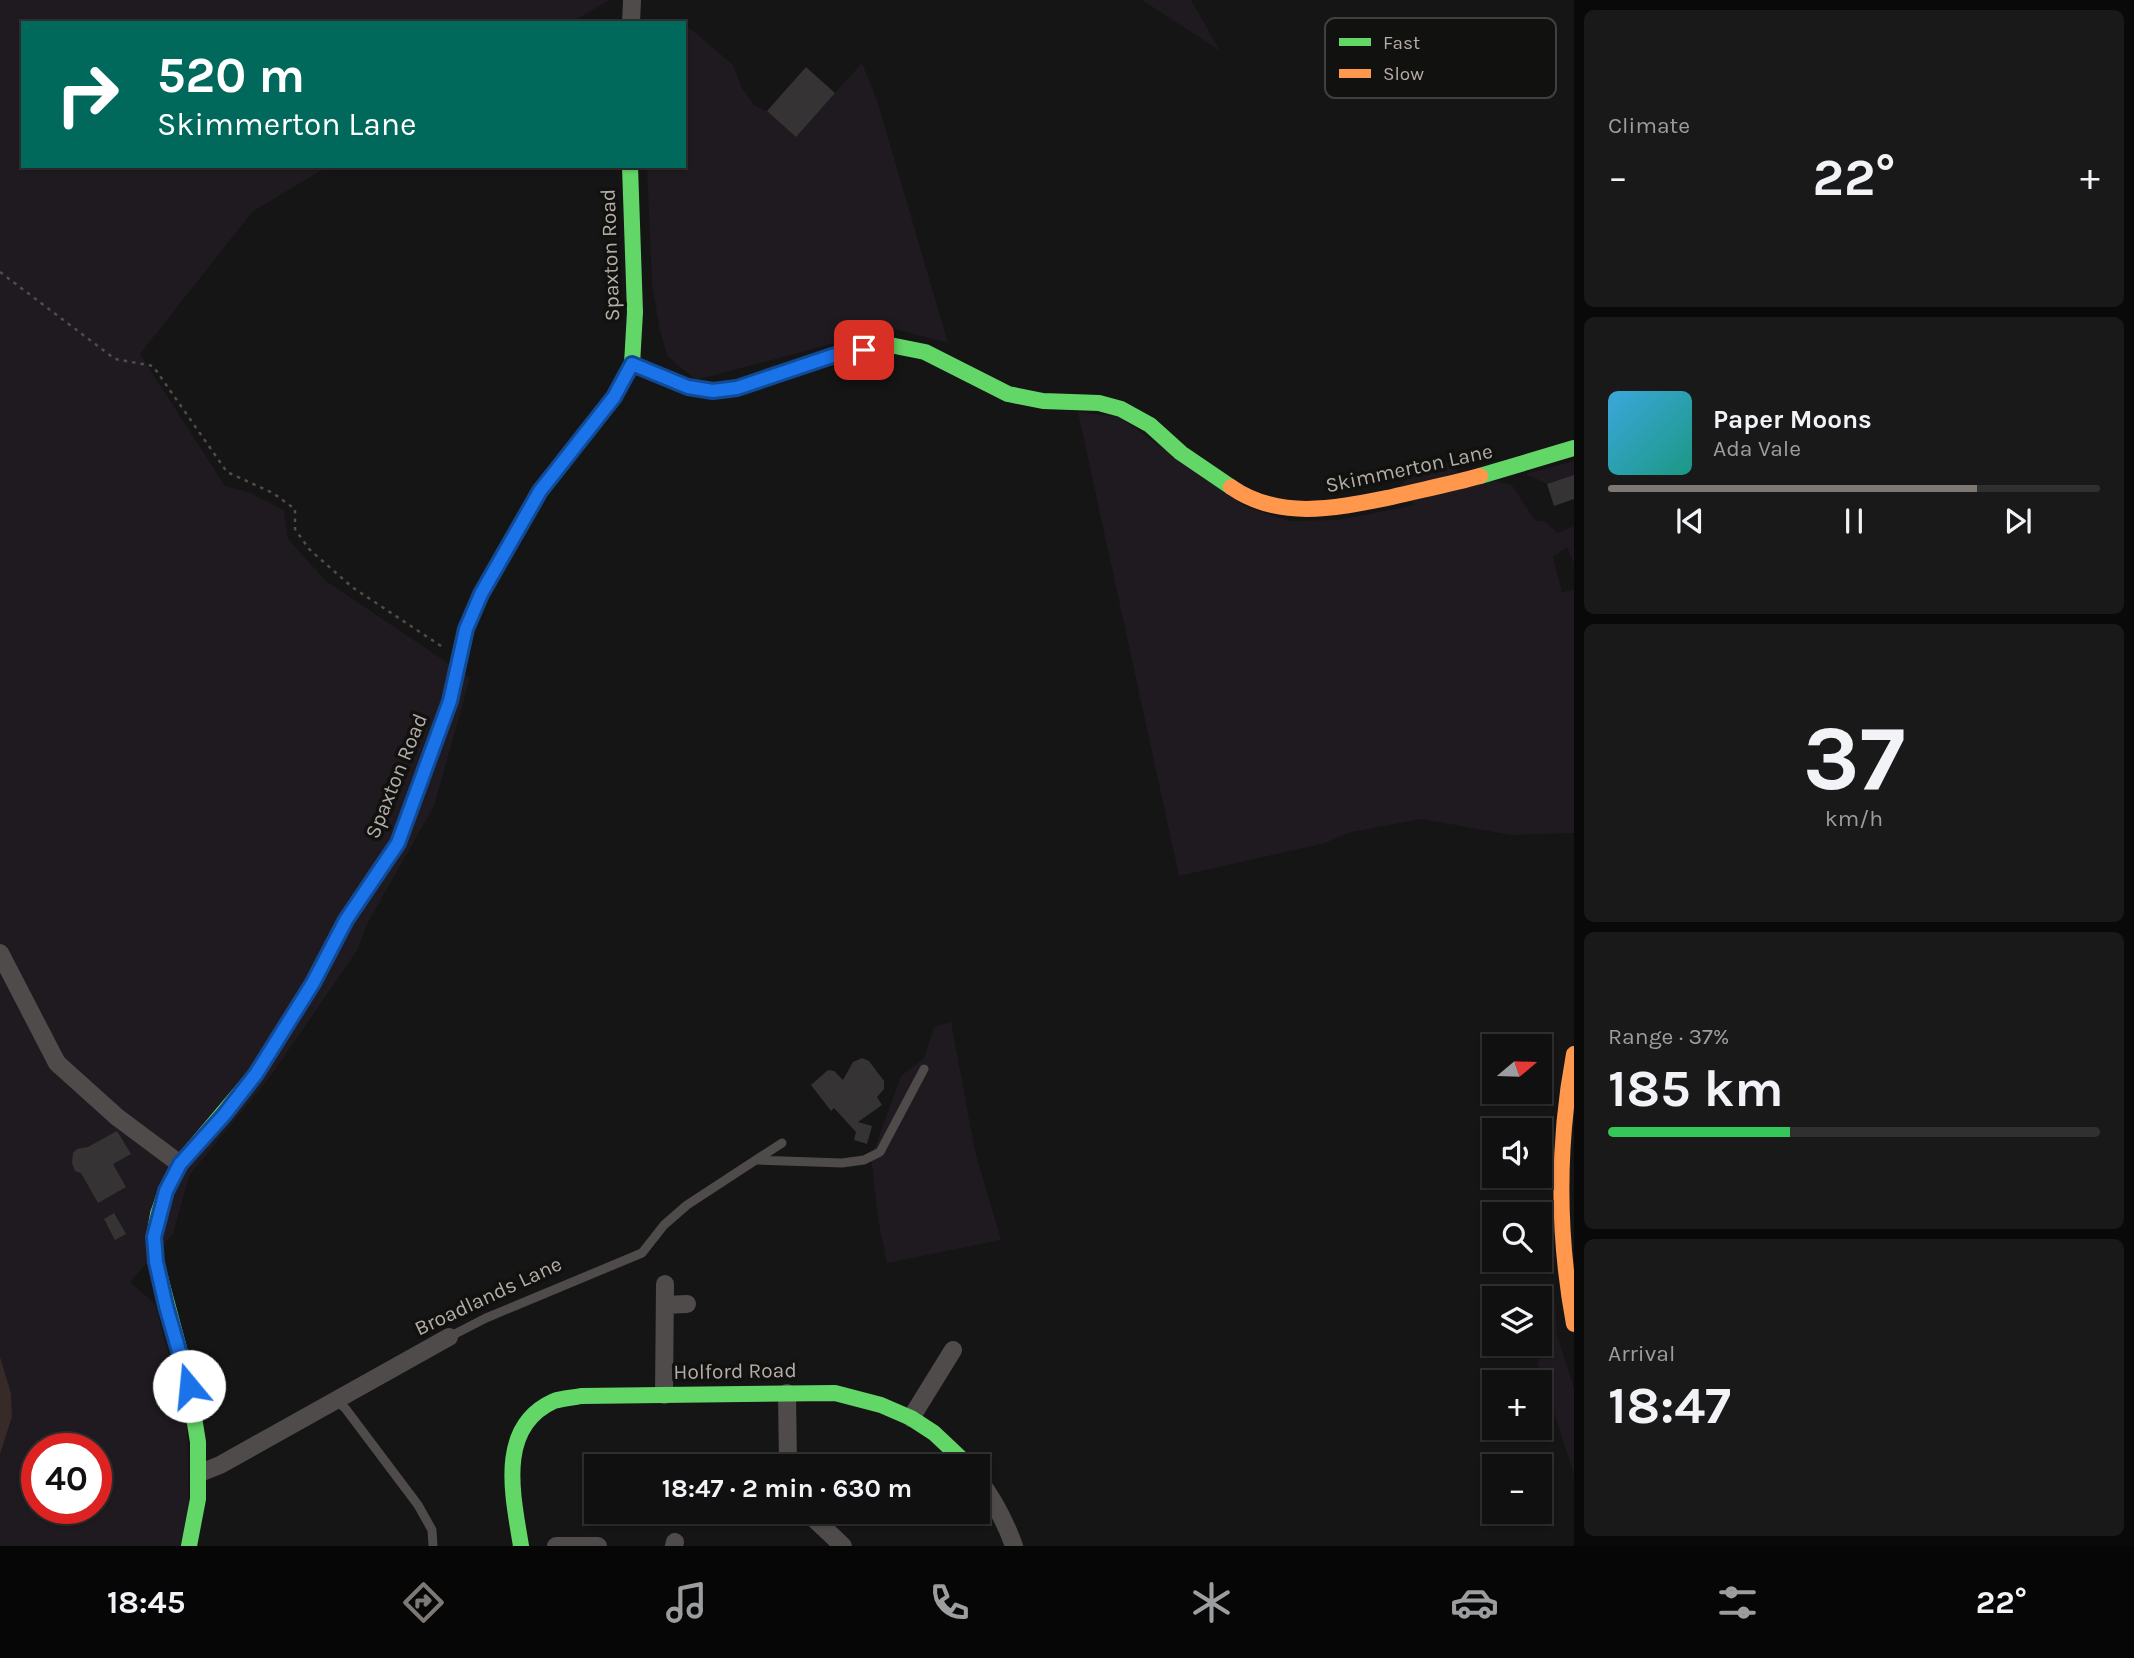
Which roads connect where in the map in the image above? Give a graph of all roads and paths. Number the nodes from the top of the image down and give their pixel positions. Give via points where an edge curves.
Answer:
1 (632, 0) edge
2 (631, 21) edge
3 (630, 168) edge
4 (0, 272) edge
5 (632, 364) junction
6 (1574, 448) edge
7 (461, 651) junction
8 (0, 953) edge
9 (1574, 1054) edge
10 (925, 1069) dead end
11 (782, 1143) dead end
12 (756, 1160) junction
13 (180, 1164) junction
14 (665, 1284) dead end
15 (687, 1304) dead end
16 (665, 1305) junction
17 (1574, 1324) edge
18 (449, 1337) joint
19 (954, 1350) dead end
20 (787, 1393) junction
21 (664, 1395) junction
22 (336, 1401) junction
23 (911, 1418) junction
24 (788, 1454) edge
25 (956, 1454) edge
26 (200, 1474) junction
27 (990, 1494) edge
28 (820, 1524) edge
29 (188, 1546) edge
30 (433, 1546) edge
31 (521, 1546) edge
32 (556, 1546) edge
33 (598, 1546) edge
34 (844, 1546) edge
35 (1014, 1546) edge

1 - 2 street
3 - 5 street, Spaxton Road via 635,312
4 - 7 path via 115,359 153,366 227,472 273,493 295,509 295,529 309,549 352,587 439,647
5 - 6 street, Skimmerton Lane via 688,387 713,391 737,388 838,354 890,345 925,352 1008,394 1121,409 1150,425 1181,453 1244,496 1304,510 1452,484
5 - 7 street, Spaxton Road via 614,397 540,491 481,594
7 - 13 street, Spaxton Road via 450,701 398,843 346,920 256,1074
8 - 13 street via 57,1063 117,1117
9 - 17 street via 1563,1122 1558,1206
10 - 12 lane via 880,1152 842,1163
11 - 12 lane, Broadlands Lane
12 - 18 lane, Broadlands Lane via 687,1205 642,1253
13 - 26 street, Spaxton Road via 166,1191 154,1237 166,1306 196,1418
14 - 16 street
15 - 16 street
16 - 21 street
18 - 22 street, Broadlands Lane
19 - 23 street
20 - 21 street, Holford Road
20 - 23 street, Holford Road via 859,1397
20 - 24 street
21 - 31 street, Holford Road via 581,1396 555,1401 531,1416 521,1428 512,1456
22 - 26 street, Broadlands Lane
22 - 30 lane via 418,1505 432,1530
23 - 25 street, Holford Road
26 - 29 street, Spaxton Road
27 - 35 street
28 - 34 street
32 - 33 street

